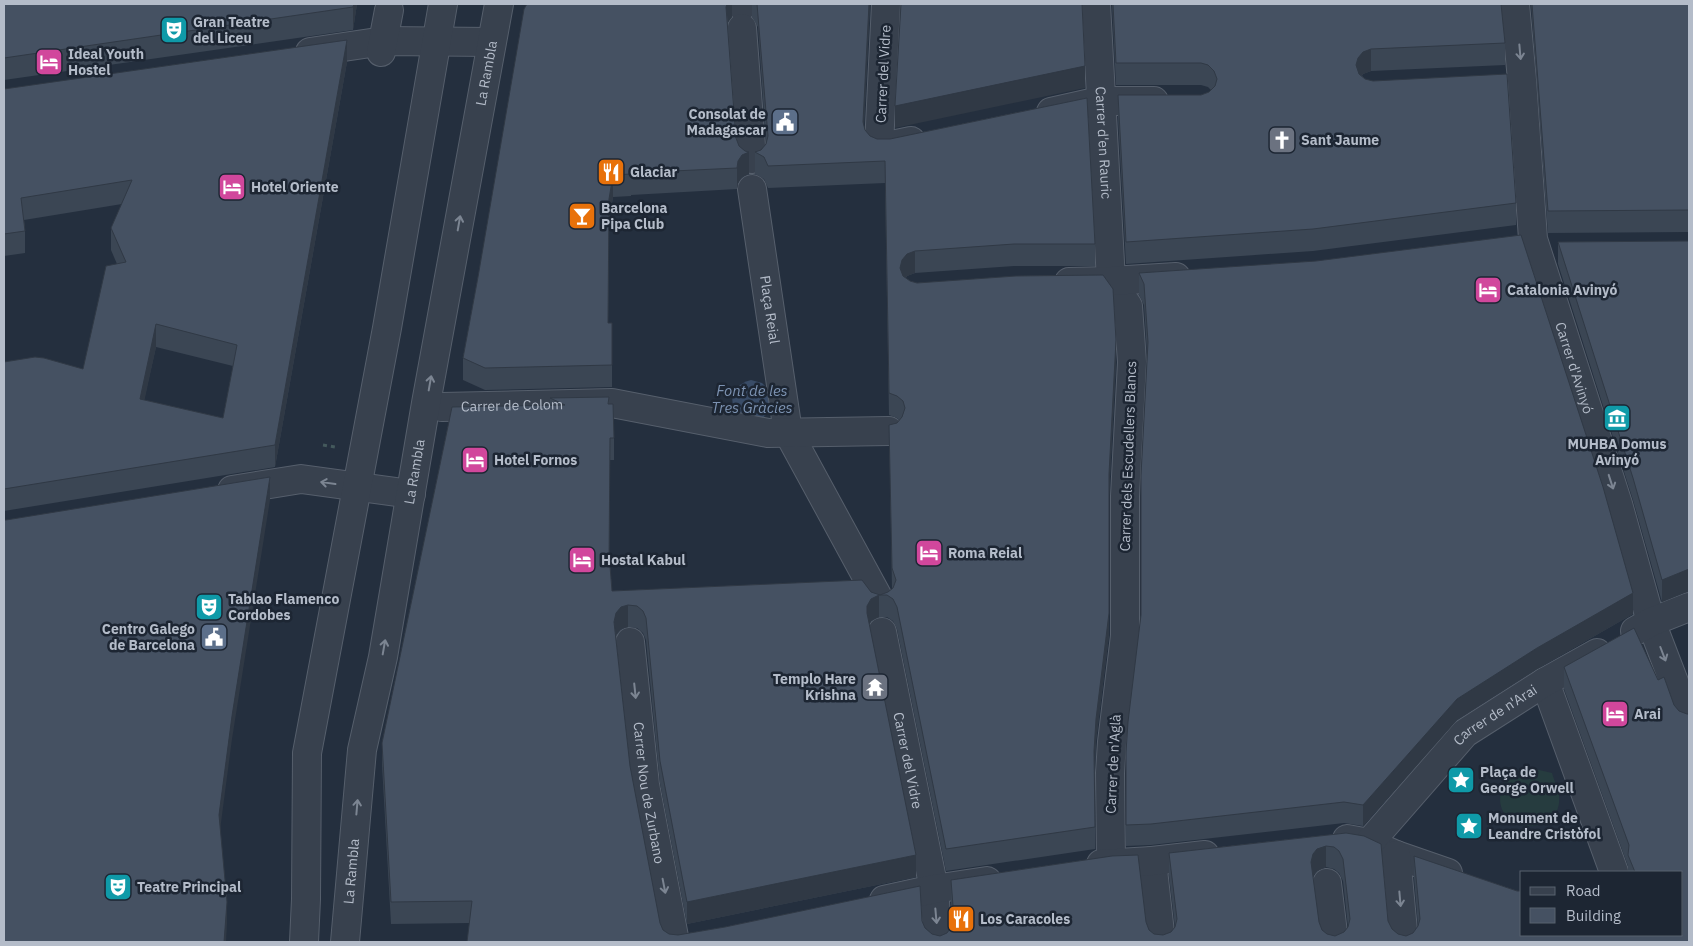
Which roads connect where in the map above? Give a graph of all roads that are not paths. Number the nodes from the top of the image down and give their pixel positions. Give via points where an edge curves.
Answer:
1 (443, 4) edge
2 (499, 4) edge
3 (886, 4) edge
4 (1096, 4) edge
5 (1515, 4) edge
6 (389, 10) dead end
7 (742, 12) edge
8 (437, 41) junction
9 (491, 42) junction
10 (382, 46) junction
11 (289, 55) edge
12 (1522, 80) junction
13 (1494, 81) edge
14 (1100, 101) junction
15 (1183, 101) edge
16 (1023, 117) edge
17 (936, 136) edge
18 (752, 159) dead end
19 (752, 189) dead end
20 (1527, 243) junction
21 (1564, 248) edge
22 (1199, 275) edge
23 (1111, 281) junction
24 (1044, 282) edge
25 (442, 407) dead end
26 (889, 431) edge
27 (788, 432) junction
28 (356, 486) junction
29 (207, 494) edge
30 (411, 494) junction
31 (880, 601) dead end
32 (1689, 607) edge
33 (1651, 622) junction
34 (882, 632) edge
35 (1126, 636) joint
36 (630, 642) edge
37 (1545, 682) junction
38 (1689, 721) edge
39 (1369, 843) junction
40 (1325, 847) edge
41 (1229, 852) edge
42 (1396, 855) junction
43 (1152, 861) junction
44 (1111, 862) junction
45 (1082, 867) edge
46 (1614, 871) edge
47 (1013, 877) edge
48 (1468, 880) edge
49 (1327, 883) edge
50 (934, 890) junction
51 (856, 906) edge
52 (703, 937) edge
53 (304, 942) edge
54 (345, 942) edge
55 (675, 942) edge
56 (938, 942) edge
57 (1161, 942) edge
58 (1334, 942) edge
59 (1404, 942) edge

1 - 8 street
2 - 9 street, La Rambla
3 - 17 street, Carrer del Vidre via 879,145
4 - 14 street, Carrer d'en Rauric
5 -> 12 street, Carrer d'Avinyó
6 - 10 street
7 - 18 street
8 - 9 street
8 - 10 street
8 - 28 street
30 -> 9 street, La Rambla
10 - 11 street
12 - 13 street
12 - 20 street, Carrer d'Avinyó
14 - 15 street
14 - 16 street
14 - 23 street, Carrer d'en Rauric
19 - 27 street, Plaça Reial
20 - 21 street
20 -> 33 street, Carrer d'Avinyó via 1618,504
22 - 23 street
23 - 24 street
23 - 35 street, Carrer dels Escudellers Blancs via 1128,306 1132,362 1125,496
25 - 27 street, Carrer de Colom via 612,403 768,433
26 - 27 street
27 - 31 street, Plaça Reial
28 -> 29 street via 301,479
28 - 30 street
28 - 53 street via 307,753
54 -> 30 street, La Rambla via 362,750
32 - 33 street, Carrer de n'Arai
33 - 37 street, Carrer de n'Arai
33 -> 38 street, Carrer d'Avinyó
34 - 50 street, Carrer del Vidre
35 - 44 street, Carrer de n'Aglà via 1112,742
36 -> 55 street, Carrer Nou de Zurbano via 645,785
37 - 39 street, Carrer de n'Arai via 1465,733
37 - 46 street
39 - 40 street via 1346,839
39 - 42 street
41 - 43 street
42 - 48 street
42 -> 59 street
43 - 44 street
43 - 57 street
44 - 45 street
47 - 50 street
49 - 58 street
50 - 51 street
50 -> 56 street, Carrer del Vidre
52 - 55 street

